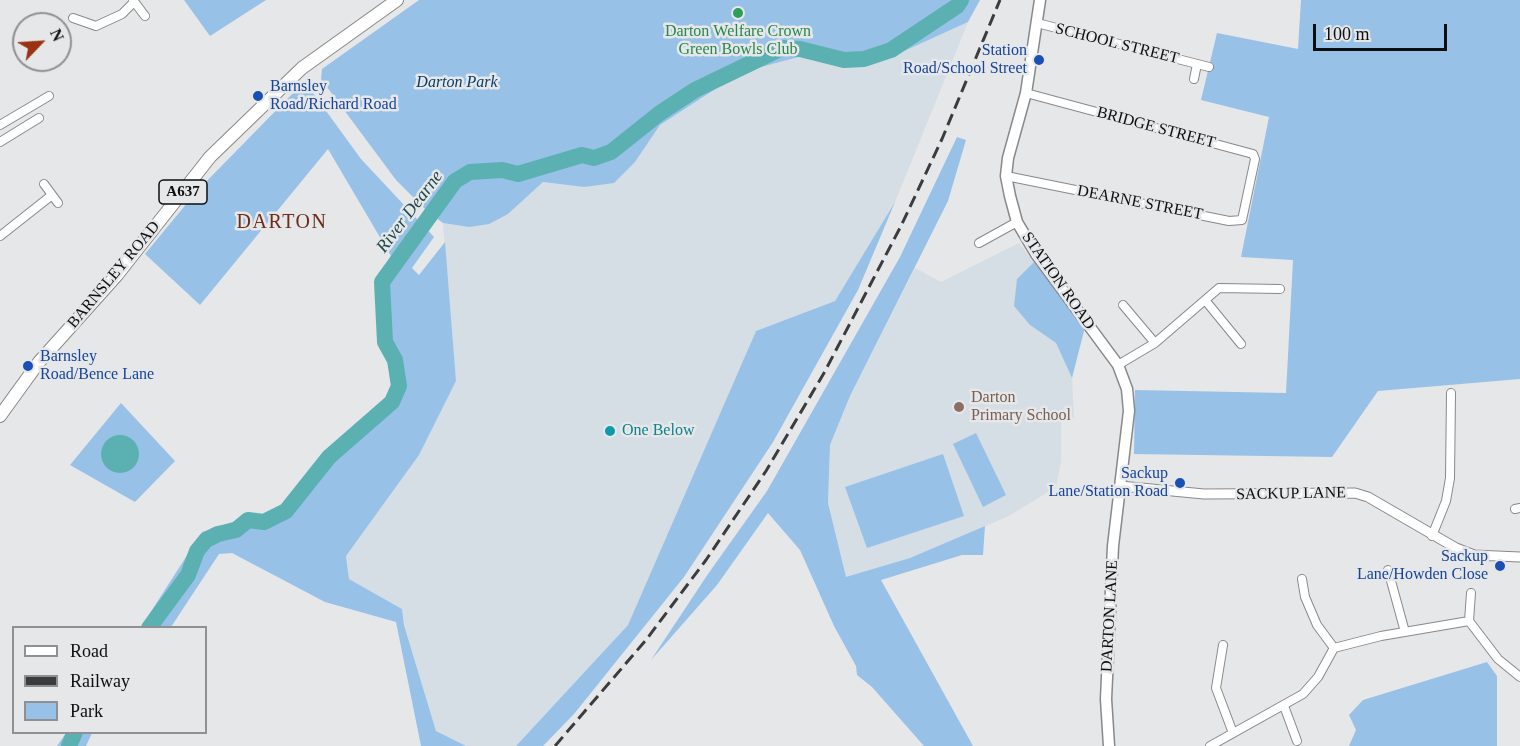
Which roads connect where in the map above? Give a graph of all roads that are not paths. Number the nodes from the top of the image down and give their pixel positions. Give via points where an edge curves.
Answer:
1 (397, 0) edge
2 (1040, 0) edge
3 (133, 1) edge
4 (145, 16) dead end
5 (73, 18) dead end
6 (1037, 23) junction
7 (1197, 64) junction
8 (1209, 67) dead end
9 (1194, 79) dead end
10 (1026, 93) junction
11 (49, 96) dead end
12 (39, 118) dead end
13 (0, 125) edge
14 (0, 142) edge
15 (1006, 176) junction
16 (44, 184) dead end
17 (1248, 187) joint
18 (52, 195) junction
19 (58, 203) dead end
20 (1017, 222) junction
21 (0, 236) edge
22 (979, 243) dead end
23 (1280, 289) dead end
24 (1205, 300) junction
25 (1123, 305) dead end
26 (1155, 343) junction
27 (1241, 344) dead end
28 (1118, 365) junction
29 (1451, 393) dead end
30 (0, 416) edge
31 (1120, 486) junction
32 (1432, 536) junction
33 (1520, 557) edge
34 (1388, 570) dead end
35 (1302, 579) dead end
36 (1472, 593) dead end
37 (1469, 621) junction
38 (1405, 632) junction
39 (1223, 645) dead end
40 (1334, 648) junction
41 (1520, 677) edge
42 (1284, 706) junction
43 (1233, 733) junction
44 (1297, 741) dead end
45 (1109, 746) edge
46 (1210, 746) edge

1 - 30 highway, BARNSLEY ROAD / A637 via 302,68 210,157 117,275 39,362
2 - 6 main road, STATION ROAD
3 - 4 street
3 - 5 street via 122,14 96,26
6 - 7 street, SCHOOL STREET
6 - 10 main road, STATION ROAD
7 - 8 street, SCHOOL STREET
7 - 9 street, SCHOOL STREET
10 - 15 main road, STATION ROAD
10 - 17 street, BRIDGE STREET via 1253,154
11 - 13 street
12 - 14 street
15 - 17 street, DEARNE STREET via 1229,221 1242,220
15 - 20 main road, STATION ROAD
16 - 18 street
18 - 19 street
18 - 21 street
20 - 22 street
20 - 28 main road, STATION ROAD via 1058,287
23 - 24 street via 1219,288
24 - 26 street
24 - 27 street
25 - 26 street
26 - 28 street
28 - 31 main road, STATION ROAD via 1127,389 1129,411
29 - 32 street via 1450,478
31 - 32 street, SACKUP LANE via 1204,494 1354,493 1368,497
31 - 45 main road, DARTON LANE via 1107,678
32 - 33 street, SACKUP LANE via 1474,555
34 - 38 street
35 - 40 street via 1317,625
36 - 37 street
37 - 38 street
37 - 41 street via 1498,659
38 - 40 street
39 - 43 street via 1216,688
40 - 42 street via 1318,677 1303,694
42 - 43 street
42 - 44 street
43 - 46 street

